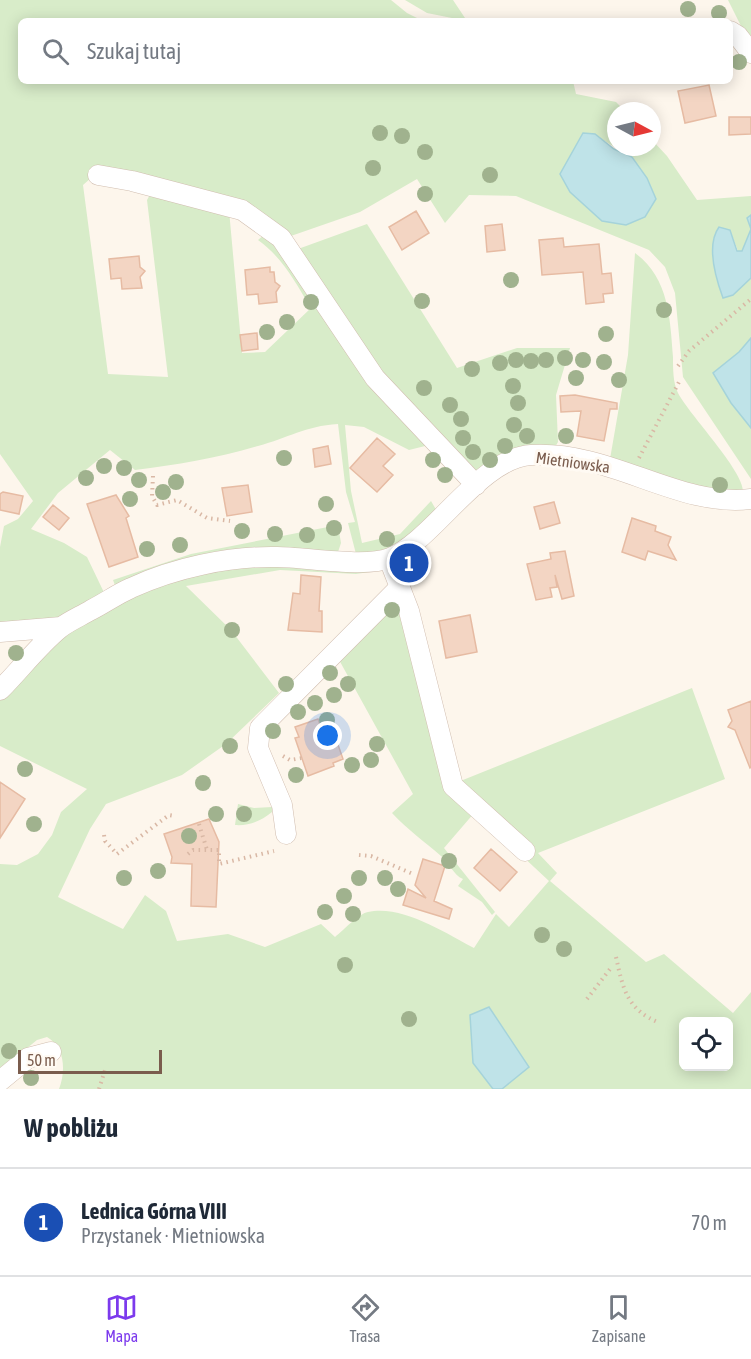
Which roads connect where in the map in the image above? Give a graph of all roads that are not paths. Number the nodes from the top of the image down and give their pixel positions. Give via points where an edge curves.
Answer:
1 (733, 33) edge
2 (751, 53) edge
3 (98, 176) dead end
4 (476, 485) junction
5 (751, 499) edge
6 (389, 559) junction
7 (400, 587) junction
8 (61, 627) junction
9 (0, 632) edge
10 (0, 690) edge
11 (286, 834) dead end
12 (525, 850) dead end
13 (51, 1052) dead end
14 (0, 1081) edge

1 - 2 street
3 - 4 street via 242,210 281,238 375,378
4 - 5 street, Mietniowska via 506,464 530,455 599,463 705,499
4 - 6 street, Mietniowska
6 - 7 street
6 - 8 street via 263,556 210,564 132,588
7 - 11 street via 260,728 258,748 282,805
7 - 12 street via 453,786
8 - 9 street
8 - 10 street
13 - 14 street via 28,1058

